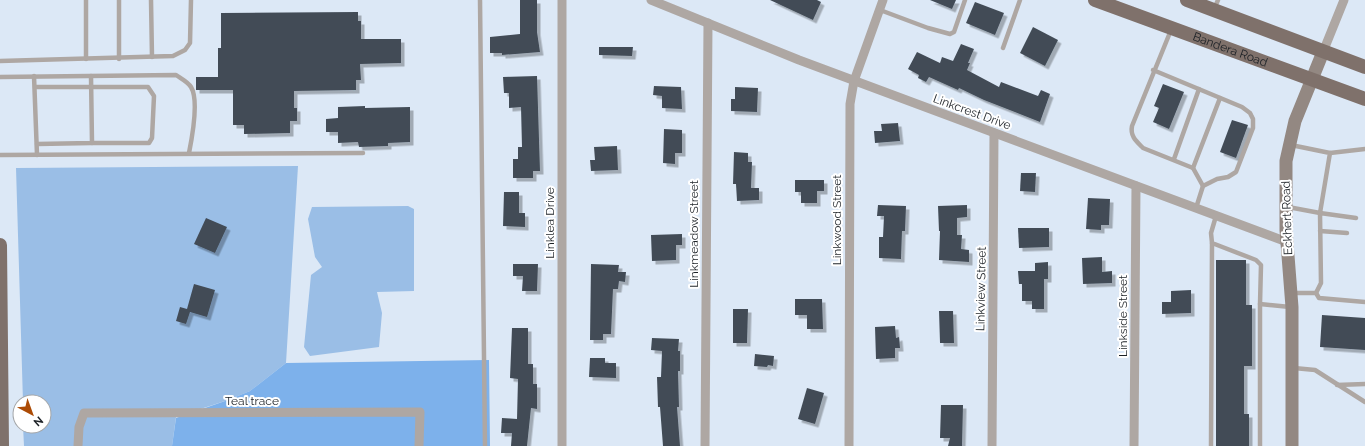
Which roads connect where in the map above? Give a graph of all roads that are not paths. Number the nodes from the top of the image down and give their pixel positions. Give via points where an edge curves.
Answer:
1 (86, 0) edge
2 (119, 0) edge
3 (151, 0) edge
4 (191, 0) edge
5 (480, 0) edge
6 (562, 0) edge
7 (651, 0) edge
8 (882, 0) edge
9 (965, 0) edge
10 (1020, 0) edge
11 (1095, 0) edge
12 (1186, 0) edge
13 (1344, 0) edge
14 (1216, 5) edge
15 (880, 10) junction
16 (708, 23) junction
17 (1171, 28) junction
18 (1003, 48) dead end
19 (1323, 52) junction
20 (152, 57) junction
21 (86, 59) junction
22 (119, 59) junction
23 (0, 61) edge
24 (1365, 68) edge
25 (1153, 70) junction
26 (34, 76) junction
27 (91, 76) junction
28 (0, 77) edge
29 (1311, 79) junction
30 (854, 81) junction
31 (35, 87) junction
32 (91, 87) junction
33 (1199, 89) junction
34 (1220, 98) junction
35 (1365, 99) edge
36 (994, 133) junction
37 (92, 142) junction
38 (37, 144) junction
39 (1289, 144) junction
40 (1365, 148) edge
41 (189, 153) junction
42 (363, 153) dead end
43 (1330, 153) junction
44 (0, 154) edge
45 (37, 155) junction
46 (1174, 159) junction
47 (1194, 168) junction
48 (1136, 186) junction
49 (1203, 186) junction
50 (1285, 206) junction
51 (1196, 208) junction
52 (1320, 213) junction
53 (1216, 216) junction
54 (1356, 218) dead end
55 (1320, 232) junction
56 (1347, 233) dead end
57 (1287, 242) junction
58 (1212, 243) junction
59 (0, 245) edge
60 (1316, 293) junction
61 (1292, 294) junction
62 (1365, 302) edge
63 (1260, 304) junction
64 (1292, 307) junction
65 (1292, 368) junction
66 (0, 380) edge
67 (1365, 384) edge
68 (1336, 385) junction
69 (1365, 402) edge
70 (2, 446) edge
71 (78, 446) edge
72 (419, 446) edge
73 (485, 446) edge
74 (562, 446) edge
75 (705, 446) edge
76 (849, 446) edge
77 (992, 446) edge
78 (1134, 446) edge
79 (1211, 446) edge
80 (1260, 446) edge
81 (1292, 446) edge

1 - 21 lane
2 - 22 lane
3 - 20 lane
4 - 20 lane via 190,44 185,50 173,56
5 - 73 lane
6 - 74 street, Linklea Drive
7 - 16 street, Linkcrest Drive
8 - 15 street, Linkwood Street
9 - 15 lane via 954,32 950,34
10 - 18 lane
11 - 17 main road, Bandera Road
12 - 14 main road
13 - 19 street, Eckhert Road
14 - 19 main road
15 - 30 street, Linkwood Street
16 - 30 street, Linkcrest Drive
16 - 75 street, Linkmeadow Street
17 - 25 lane
17 - 29 main road, Bandera Road
19 - 24 main road
19 - 29 main road, Eckhert Road
20 - 22 lane
21 - 22 lane
21 - 23 lane
25 - 33 lane
25 - 46 lane via 1131,133 1143,148
26 - 27 lane
26 - 28 lane
26 - 31 lane
27 - 32 lane
27 - 41 lane via 176,75 190,86 194,97
29 - 35 main road, Bandera Road
29 - 39 main road, Eckhert Road
30 - 36 street, Linkcrest Drive
30 - 76 street, Linkwood Street via 850,104
31 - 32 lane
31 - 38 lane
32 - 37 lane
32 - 37 lane via 148,87 154,96 152,138 149,143
33 - 34 lane
33 - 46 lane
34 - 47 lane
34 - 49 lane via 1250,113 1253,128 1236,172
36 - 48 street, Linkcrest Drive
36 - 77 street, Linkview Street
37 - 38 lane
38 - 45 lane
39 - 43 lane
39 - 50 main road, Eckhert Road
40 - 43 lane
41 - 42 lane
41 - 45 lane
43 - 52 lane
44 - 45 lane
46 - 47 lane
47 - 49 lane
48 - 51 street, Linkcrest Drive
48 - 78 street, Linkside Street
49 - 51 lane
50 - 52 lane
50 - 57 main road, Eckhert Road
51 - 53 street, Linkcrest Drive
52 - 54 lane
52 - 55 lane
53 - 57 street, Linkcrest Drive
53 - 58 lane
55 - 56 lane
55 - 60 lane via 1321,283
57 - 61 main road, Eckhert Road
58 - 63 lane via 1256,260 1261,265
58 - 79 lane
59 - 66 main road
60 - 61 lane
60 - 62 lane via 1319,298
61 - 64 main road, Eckhert Road
63 - 64 lane
63 - 80 lane
64 - 65 main road, Eckhert Road
65 - 68 lane via 1315,370
65 - 81 main road, Eckhert Road
66 - 70 main road
67 - 68 lane
68 - 69 lane
71 - 72 street, Teal trace via 79,427 84,413 420,412

